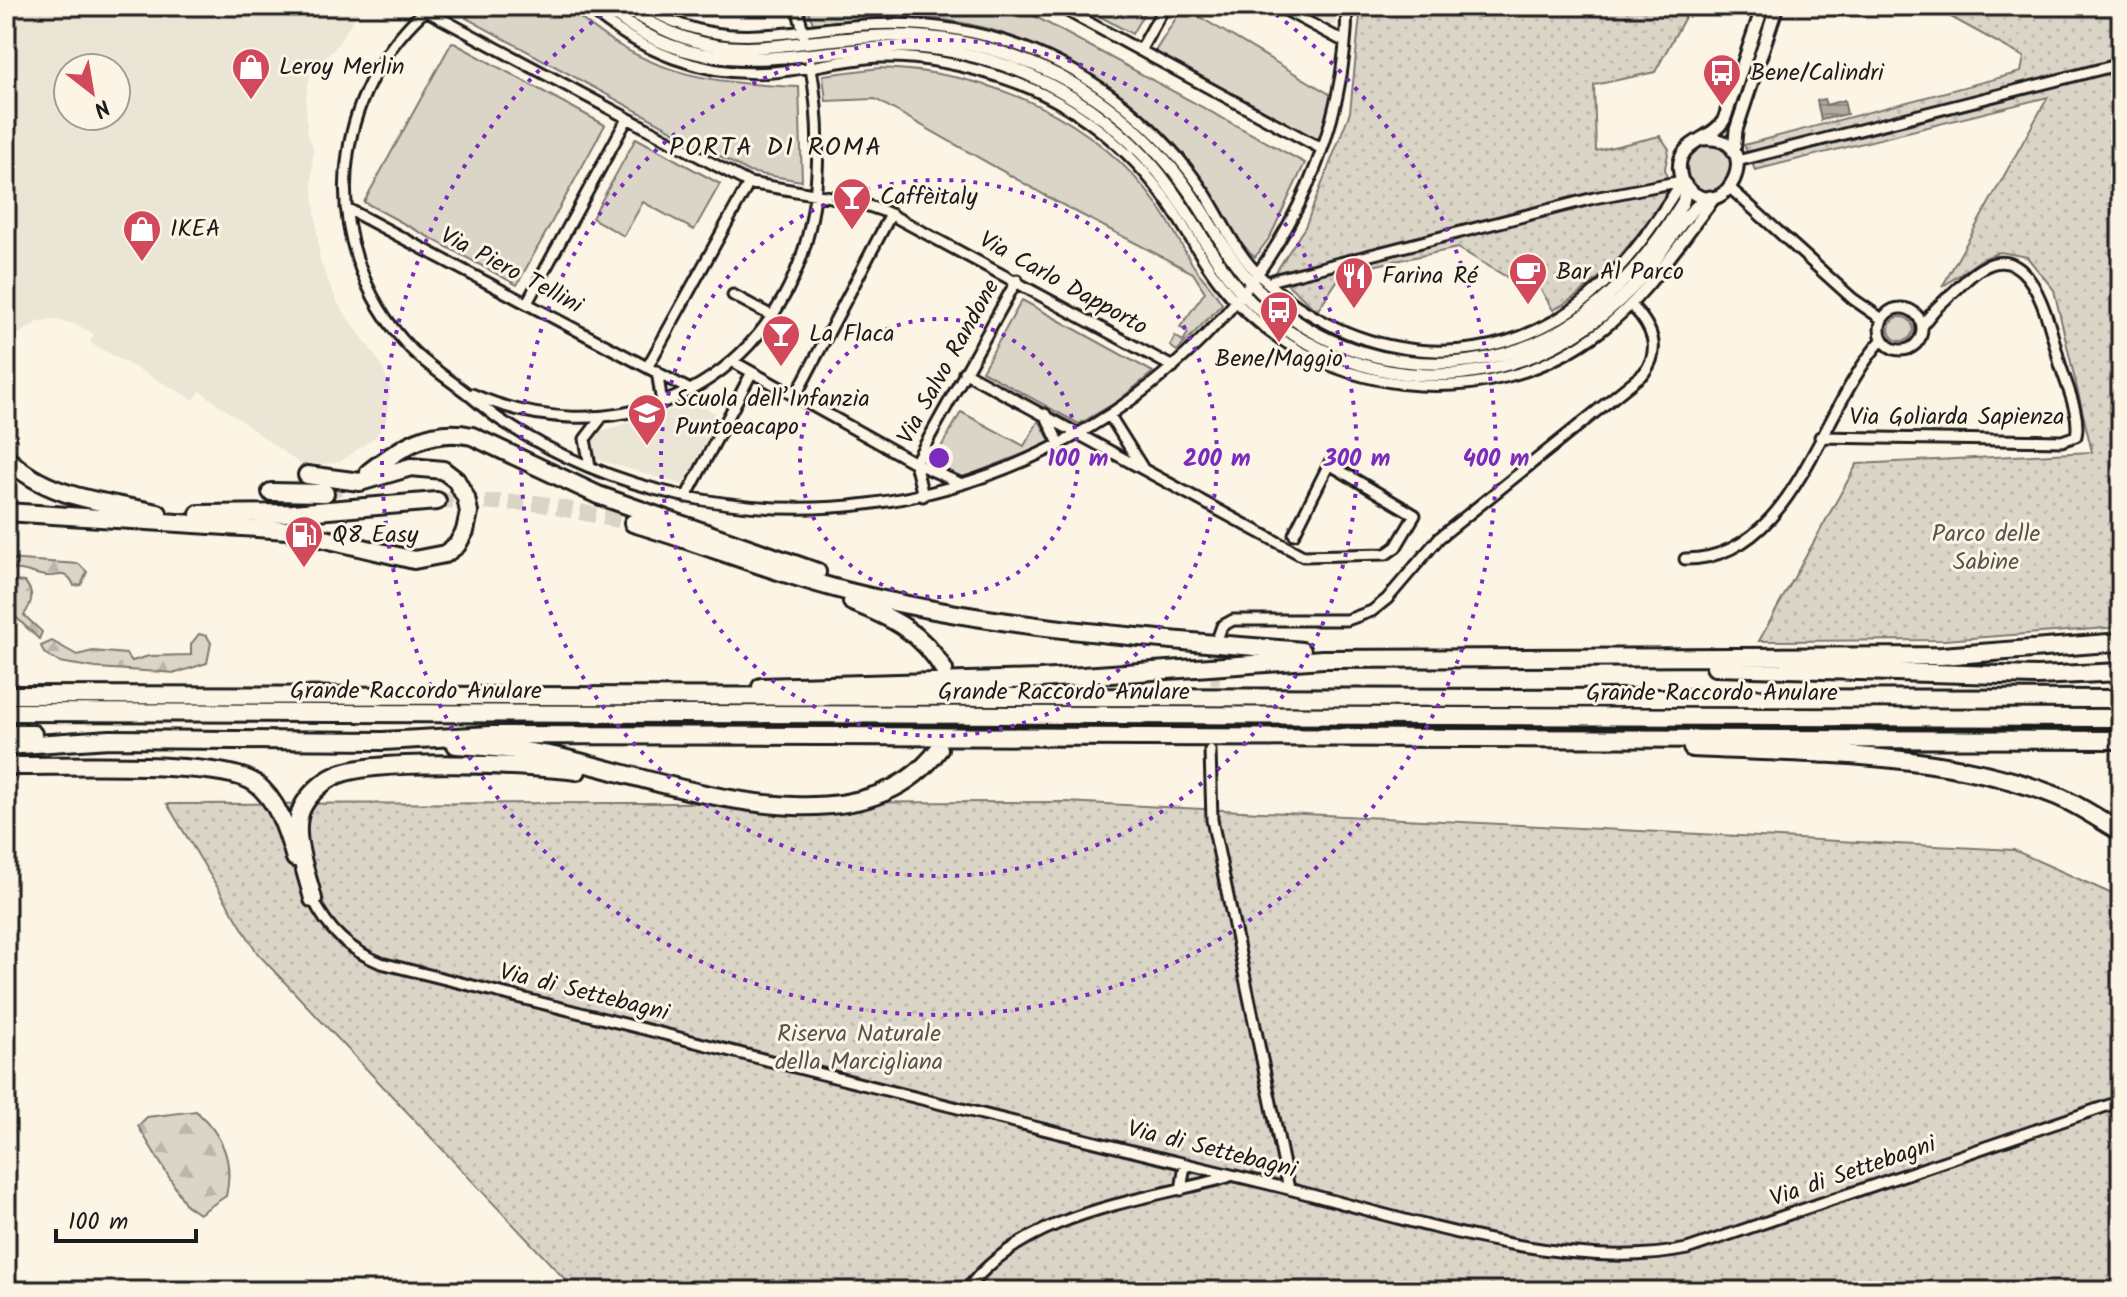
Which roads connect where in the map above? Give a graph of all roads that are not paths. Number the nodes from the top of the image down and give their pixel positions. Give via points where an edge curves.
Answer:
1 (587, 6) edge
2 (623, 6) edge
3 (643, 6) edge
4 (797, 6) edge
5 (1058, 6) edge
6 (1165, 6) edge
7 (1278, 6) edge
8 (1347, 6) edge
9 (1763, 6) edge
10 (1777, 6) edge
11 (427, 8) edge
12 (601, 9) edge
13 (929, 27) junction
14 (1345, 42) junction
15 (936, 44) junction
16 (1141, 49) junction
17 (708, 50) junction
18 (807, 50) junction
19 (924, 59) junction
20 (2121, 64) edge
21 (627, 119) junction
22 (1702, 139) junction
23 (1322, 149) junction
24 (1736, 157) junction
25 (1173, 169) junction
26 (1192, 176) junction
27 (1164, 179) junction
28 (1682, 181) junction
29 (749, 183) junction
30 (1730, 188) junction
31 (814, 194) junction
32 (1163, 194) junction
33 (1714, 197) junction
34 (346, 208) junction
35 (891, 214) junction
36 (1017, 280) junction
37 (1255, 280) junction
38 (1273, 280) dead end
39 (733, 295) dead end
40 (1240, 298) junction
41 (528, 301) junction
42 (1633, 307) dead end
43 (772, 316) junction
44 (1882, 319) junction
45 (1922, 327) junction
46 (1882, 340) junction
47 (1358, 357) junction
48 (732, 361) junction
49 (1173, 367) junction
50 (652, 369) junction
51 (964, 372) junction
52 (751, 374) junction
53 (462, 389) junction
54 (690, 390) junction
55 (795, 397) junction
56 (662, 403) junction
57 (1045, 414) junction
58 (1110, 416) junction
59 (602, 417) junction
60 (1080, 435) junction
61 (1820, 437) junction
62 (1060, 446) junction
63 (6, 457) edge
64 (915, 463) junction
65 (590, 466) junction
66 (1143, 469) junction
67 (369, 472) tunnel mouth
68 (307, 475) dead end
69 (962, 485) junction
70 (271, 492) dead end
71 (325, 493) tunnel mouth
72 (923, 496) junction
73 (686, 497) junction
74 (437, 501) tunnel mouth
75 (6, 511) edge
76 (158, 513) junction
77 (633, 523) tunnel mouth
78 (1294, 534) dead end
79 (739, 558) junction
80 (1685, 559) dead end
81 (1025, 623) junction
82 (1218, 637) dead end
83 (2121, 642) edge
84 (1379, 657) junction
85 (1596, 657) junction
86 (944, 670) dead end
87 (2121, 672) edge
88 (6, 695) edge
89 (700, 695) junction
90 (2121, 699) edge
91 (6, 712) edge
92 (2121, 718) edge
93 (6, 734) edge
94 (1455, 736) junction
95 (110, 739) junction
96 (2121, 740) edge
97 (383, 741) junction
98 (6, 746) edge
99 (939, 749) dead end
100 (1210, 750) tunnel mouth
101 (6, 766) edge
102 (666, 784) junction
103 (2121, 832) edge
104 (313, 899) junction
105 (2121, 1101) edge
106 (1185, 1165) junction
107 (1232, 1176) junction
108 (1289, 1189) junction
109 (1181, 1190) junction
110 (966, 1291) edge

1 - 12 street
2 - 17 street
3 - 17 street via 674,22
4 - 18 street
5 - 16 street
6 - 16 street
7 - 14 street
8 - 14 street
9 - 22 street via 1724,120
10 - 24 street via 1736,130
11 - 21 street, Via Carlo Dapporto
11 - 34 street via 395,41 359,108 347,158
12 - 17 street via 652,37
13 - 15 street
13 - 18 street via 869,25
13 - 26 street via 1017,45 1080,75 1144,123
14 - 23 street
15 - 18 street via 880,36
15 - 19 street
15 - 25 street via 961,41 1068,81 1123,119
15 - 27 street via 1046,83 1120,133
16 - 23 street
17 - 18 street
17 - 18 street via 761,73
18 - 19 street
18 - 31 street via 816,132
19 - 32 street via 988,72 1065,107 1123,150
20 - 24 street
21 - 29 street, Via Carlo Dapporto
21 - 41 street
22 - 24 street via 1720,141
22 - 28 street via 1682,155
23 - 37 street via 1298,208
24 - 30 street via 1737,175
25 - 26 street
25 - 37 street via 1225,251
26 - 37 street
27 - 32 street
27 - 40 street
28 - 33 street via 1694,193
28 - 38 street via 1594,198
28 - 47 street via 1682,204 1635,268 1596,306 1549,336 1502,355 1461,363
29 - 31 street, Via Carlo Dapporto
29 - 50 street
30 - 33 street
30 - 44 street
31 - 35 street, Via Carlo Dapporto via 862,202
31 - 43 street via 801,260
32 - 40 street via 1220,283
33 - 47 street via 1690,214 1623,297 1554,347 1508,365 1450,375 1406,374
34 - 41 street, Via Piero Tellini
34 - 53 street via 359,264 380,308 414,351
35 - 36 street, Via Carlo Dapporto
35 - 55 street
36 - 49 street, Via Carlo Dapporto
36 - 51 street, Via Salvo Randone
37 - 40 street
37 - 47 street via 1278,308
39 - 43 street
40 - 47 street via 1299,336
40 - 49 street
41 - 50 street, Via Piero Tellini
42 - 82 street via 1649,324 1653,339 1652,359 1644,373 1439,538 1380,605 1347,620 1233,620 1222,626
43 - 48 street
44 - 45 street via 1905,308
44 - 46 street
45 - 46 street via 1919,341 1908,350 1893,349
45 - 61 street, Via Goliarda Sapienza via 1981,267 2000,263 2023,271 2045,305 2076,436 2062,441
46 - 61 street via 1858,369
48 - 52 street
48 - 54 street
49 - 58 street
50 - 54 street, Via Piero Tellini
50 - 56 street
51 - 57 street
51 - 64 street, Via Salvo Randone
52 - 55 street
52 - 73 street
53 - 59 street via 533,415
53 - 65 street via 513,428
54 - 56 street
55 - 64 street
56 - 59 street
57 - 60 street
57 - 62 street
58 - 60 street
58 - 66 street
59 - 65 street via 585,439
60 - 62 street
60 - 66 street
61 - 80 street via 1781,505 1756,535 1719,556
62 - 69 street
63 - 76 highway via 56,490
64 - 69 street
64 - 72 street
65 - 73 street
66 - 78 street via 1310,558 1386,554 1415,515 1329,464
67 - 81 highway via 428,436 472,436 598,495 831,577
68 - 75 highway via 356,482 418,466 443,470 466,498 465,531 445,554 414,560 300,532
69 - 72 street
70 - 71 highway
72 - 73 street via 812,509
74 - 76 highway via 293,513
75 - 76 highway
77 - 79 highway
79 - 81 highway via 869,597
79 - 86 highway via 900,622 928,646
81 - 84 highway via 1158,640
83 - 85 highway, Grande Raccordo Anulare via 1968,656
84 - 85 highway, Grande Raccordo Anulare
84 - 89 highway via 1040,679 785,684
85 - 87 highway via 1817,672
88 - 89 highway, Grande Raccordo Anulare
89 - 90 highway, Grande Raccordo Anulare
91 - 92 highway, Grande Raccordo Anulare
93 - 95 highway
94 - 96 highway, Grande Raccordo Anulare
94 - 97 highway, Grande Raccordo Anulare via 477,735
94 - 103 highway via 1924,764 2025,785 2061,798
95 - 97 highway, Grande Raccordo Anulare
95 - 98 highway
97 - 102 highway via 522,750
99 - 102 highway via 901,783 844,804 770,804
100 - 108 street via 1212,820
101 - 104 highway via 204,768 243,775 274,804 300,878
102 - 104 highway via 536,767 344,772 316,790 300,815
104 - 106 street, Via di Settebagni via 337,936 381,963
105 - 108 street, Via di Settebagni via 1705,1244 1645,1256 1578,1254 1520,1244
106 - 107 street, Via di Settebagni
106 - 109 street
107 - 108 street, Via di Settebagni
107 - 109 street
109 - 110 street via 1120,1203 1030,1237 975,1278

